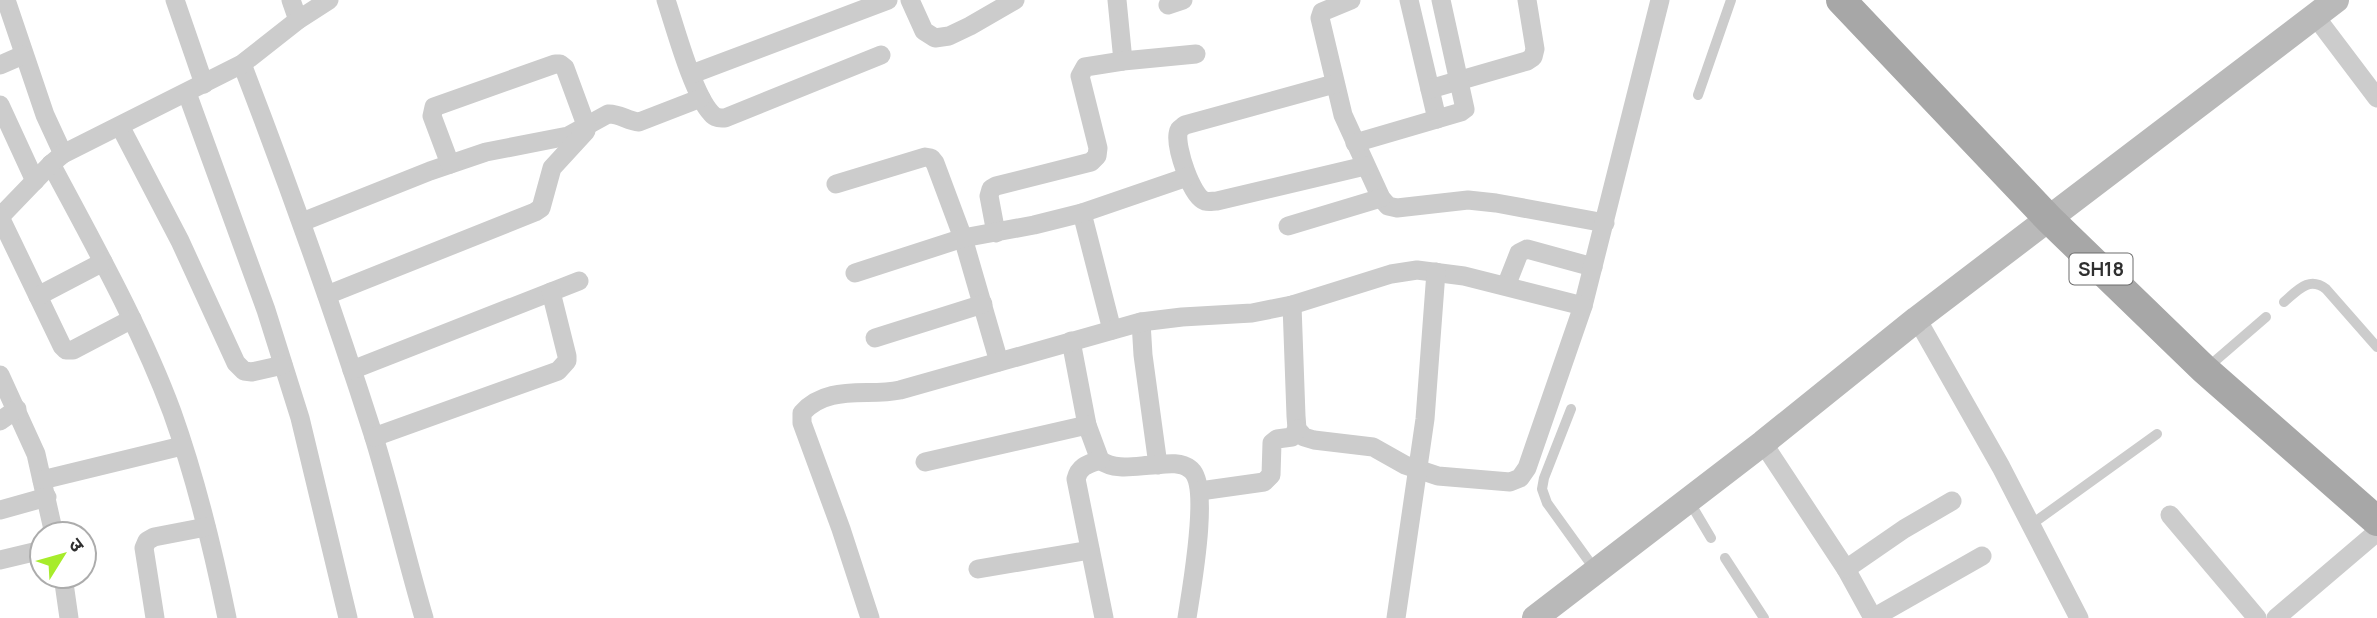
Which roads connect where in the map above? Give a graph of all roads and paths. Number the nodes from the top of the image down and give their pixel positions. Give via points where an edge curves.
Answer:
1 (6, 0) edge
2 (176, 0) edge
3 (291, 0) edge
4 (329, 0) edge
5 (666, 0) edge
6 (888, 0) edge
7 (910, 0) edge
8 (1015, 0) edge
9 (1118, 0) edge
10 (1351, 0) edge
11 (1409, 0) edge
12 (1441, 0) edge
13 (1527, 0) edge
14 (1660, 0) edge
15 (1731, 0) edge
16 (1841, 0) edge
17 (2336, 0) edge
18 (2315, 16) junction
19 (298, 20) junction
20 (1196, 54) dead end
21 (23, 55) junction
22 (881, 55) dead end
23 (1123, 61) junction
24 (242, 64) junction
25 (0, 65) edge
26 (692, 74) junction
27 (1460, 81) junction
28 (1334, 84) junction
29 (195, 88) junction
30 (1430, 89) junction
31 (1698, 95) dead end
32 (701, 99) junction
33 (2377, 99) edge
34 (0, 105) edge
35 (1437, 119) junction
36 (120, 125) junction
37 (586, 125) junction
38 (1355, 144) junction
39 (57, 159) junction
40 (450, 164) junction
41 (1365, 166) junction
42 (1187, 177) junction
43 (34, 181) junction
44 (836, 184) dead end
45 (1381, 198) junction
46 (1082, 213) junction
47 (0, 217) edge
48 (2049, 219) junction
49 (302, 222) junction
50 (1605, 223) junction
51 (1289, 226) dead end
52 (996, 233) junction
53 (963, 238) junction
54 (103, 262) junction
55 (1593, 267) junction
56 (1436, 272) junction
57 (855, 273) dead end
58 (579, 281) dead end
59 (1506, 286) junction
60 (551, 292) junction
61 (327, 295) junction
62 (38, 296) junction
63 (2284, 302) dead end
64 (983, 304) junction
65 (1292, 304) junction
66 (1583, 306) junction
67 (2266, 317) dead end
68 (132, 319) junction
69 (1917, 319) junction
70 (1141, 322) junction
71 (1112, 330) junction
72 (875, 338) dead end
73 (1071, 341) junction
74 (2377, 347) edge
75 (999, 362) junction
76 (283, 365) junction
77 (2204, 369) junction
78 (352, 370) junction
79 (0, 376) edge
80 (17, 409) junction
81 (1571, 409) dead end
82 (0, 421) edge
83 (1087, 425) junction
84 (1297, 429) junction
85 (2157, 435) dead end
86 (374, 437) junction
87 (1763, 443) junction
88 (182, 446) junction
89 (1100, 460) junction
90 (925, 462) dead end
91 (1158, 465) junction
92 (1419, 471) junction
93 (44, 489) junction
94 (1200, 491) junction
95 (2346, 495) junction
96 (1688, 500) junction
97 (1952, 501) dead end
98 (2377, 501) edge
99 (0, 510) edge
100 (2170, 515) dead end
101 (51, 520) edge
102 (2377, 521) edge
103 (2032, 524) junction
104 (206, 527) junction
105 (2377, 532) edge
106 (1711, 538) dead end
107 (1090, 550) junction
108 (28, 554) edge
109 (1982, 556) dead end
110 (1725, 558) dead end
111 (0, 560) edge
112 (978, 569) dead end
113 (1846, 569) junction
114 (1596, 572) junction
115 (65, 590) edge
116 (1547, 615) edge
117 (69, 618) edge
118 (155, 618) edge
119 (227, 618) edge
120 (348, 618) edge
121 (424, 618) edge
122 (870, 618) edge
123 (1104, 618) edge
124 (1187, 618) edge
125 (1396, 618) edge
126 (1764, 618) edge
127 (1873, 618) edge
128 (2079, 618) edge
129 (2257, 618) edge
130 (2276, 618) edge

1 - 21 street
2 - 29 street
3 - 19 street
4 - 19 street
5 - 26 street
6 - 26 street
7 - 8 street via 924,30 935,38 949,36
9 - 23 street
10 - 28 street via 1328,8 1320,18
11 - 30 street
12 - 27 street
13 - 27 street via 1533,57
14 - 50 street
15 - 31 lane
16 - 48 main road, SH18
17 - 18 street
18 - 33 street
18 - 48 street
19 - 24 street
20 - 23 street
21 - 25 street
21 - 39 street
22 - 32 street via 726,118 712,115
23 - 52 street via 1090,65 1080,76 1097,156 1091,162 990,189
24 - 29 street
24 - 49 street
26 - 32 street
27 - 30 street
27 - 35 street via 1465,109
28 - 38 street
28 - 42 street via 1185,125 1178,136
29 - 36 street
29 - 76 street
30 - 35 street
32 - 37 street via 650,120 629,121 614,113
34 - 43 street
35 - 38 street
36 - 39 street
36 - 76 street via 236,363 253,372
37 - 40 street via 568,136 519,144
37 - 40 street via 565,68 555,64 434,107 432,116
37 - 61 street via 586,131 552,168 541,208 535,212
38 - 41 street
39 - 43 street
39 - 54 street
40 - 49 street
41 - 42 street via 1217,201 1205,201
41 - 45 street
42 - 46 street
43 - 47 street
44 - 53 street via 931,158
45 - 50 street via 1397,208 1468,200
45 - 51 street
46 - 52 street
46 - 71 street
47 - 62 street
48 - 69 street
48 - 77 main road, SH18
49 - 61 street
50 - 55 street
52 - 53 street
53 - 57 street
53 - 64 street
54 - 62 street
54 - 68 street
55 - 59 street via 1522,250
55 - 66 street
56 - 59 street
56 - 65 street via 1391,274
56 - 92 street
58 - 60 street
59 - 66 street
60 - 78 street
60 - 86 street via 567,356 564,367
61 - 78 street
62 - 68 street via 66,350
63 - 74 lane via 2306,284 2319,284
64 - 72 street
64 - 75 street
65 - 70 street via 1252,313
65 - 84 street
66 - 92 street via 1520,478 1510,482
67 - 77 lane
68 - 88 street
69 - 87 street
69 - 103 street
70 - 71 street
70 - 91 street
71 - 73 street
73 - 75 street
73 - 83 street
75 - 122 street via 882,394 850,391 833,395 802,413
76 - 120 street
77 - 95 main road, SH18
78 - 86 street
79 - 80 street
80 - 82 street
80 - 93 street via 36,454
81 - 114 lane via 1542,489
83 - 89 street
83 - 90 street
84 - 92 street via 1314,440 1373,447
84 - 94 street via 1292,437 1272,443 1269,479
85 - 103 lane
86 - 121 street
87 - 96 street
87 - 113 street
88 - 93 street
88 - 104 street
89 - 91 street via 1113,467
89 - 107 street via 1083,466 1076,479
91 - 94 street via 1190,468
92 - 125 street
93 - 99 street
93 - 101 street
94 - 124 street
95 - 98 street
95 - 102 main road, SH18
96 - 106 lane
96 - 114 street
97 - 113 street
100 - 129 street
103 - 128 street
104 - 118 street via 147,541 144,548
104 - 119 street
105 - 130 street
107 - 112 street
107 - 123 street
108 - 111 street
109 - 127 street
110 - 126 lane
113 - 127 street
114 - 116 street
115 - 117 street

